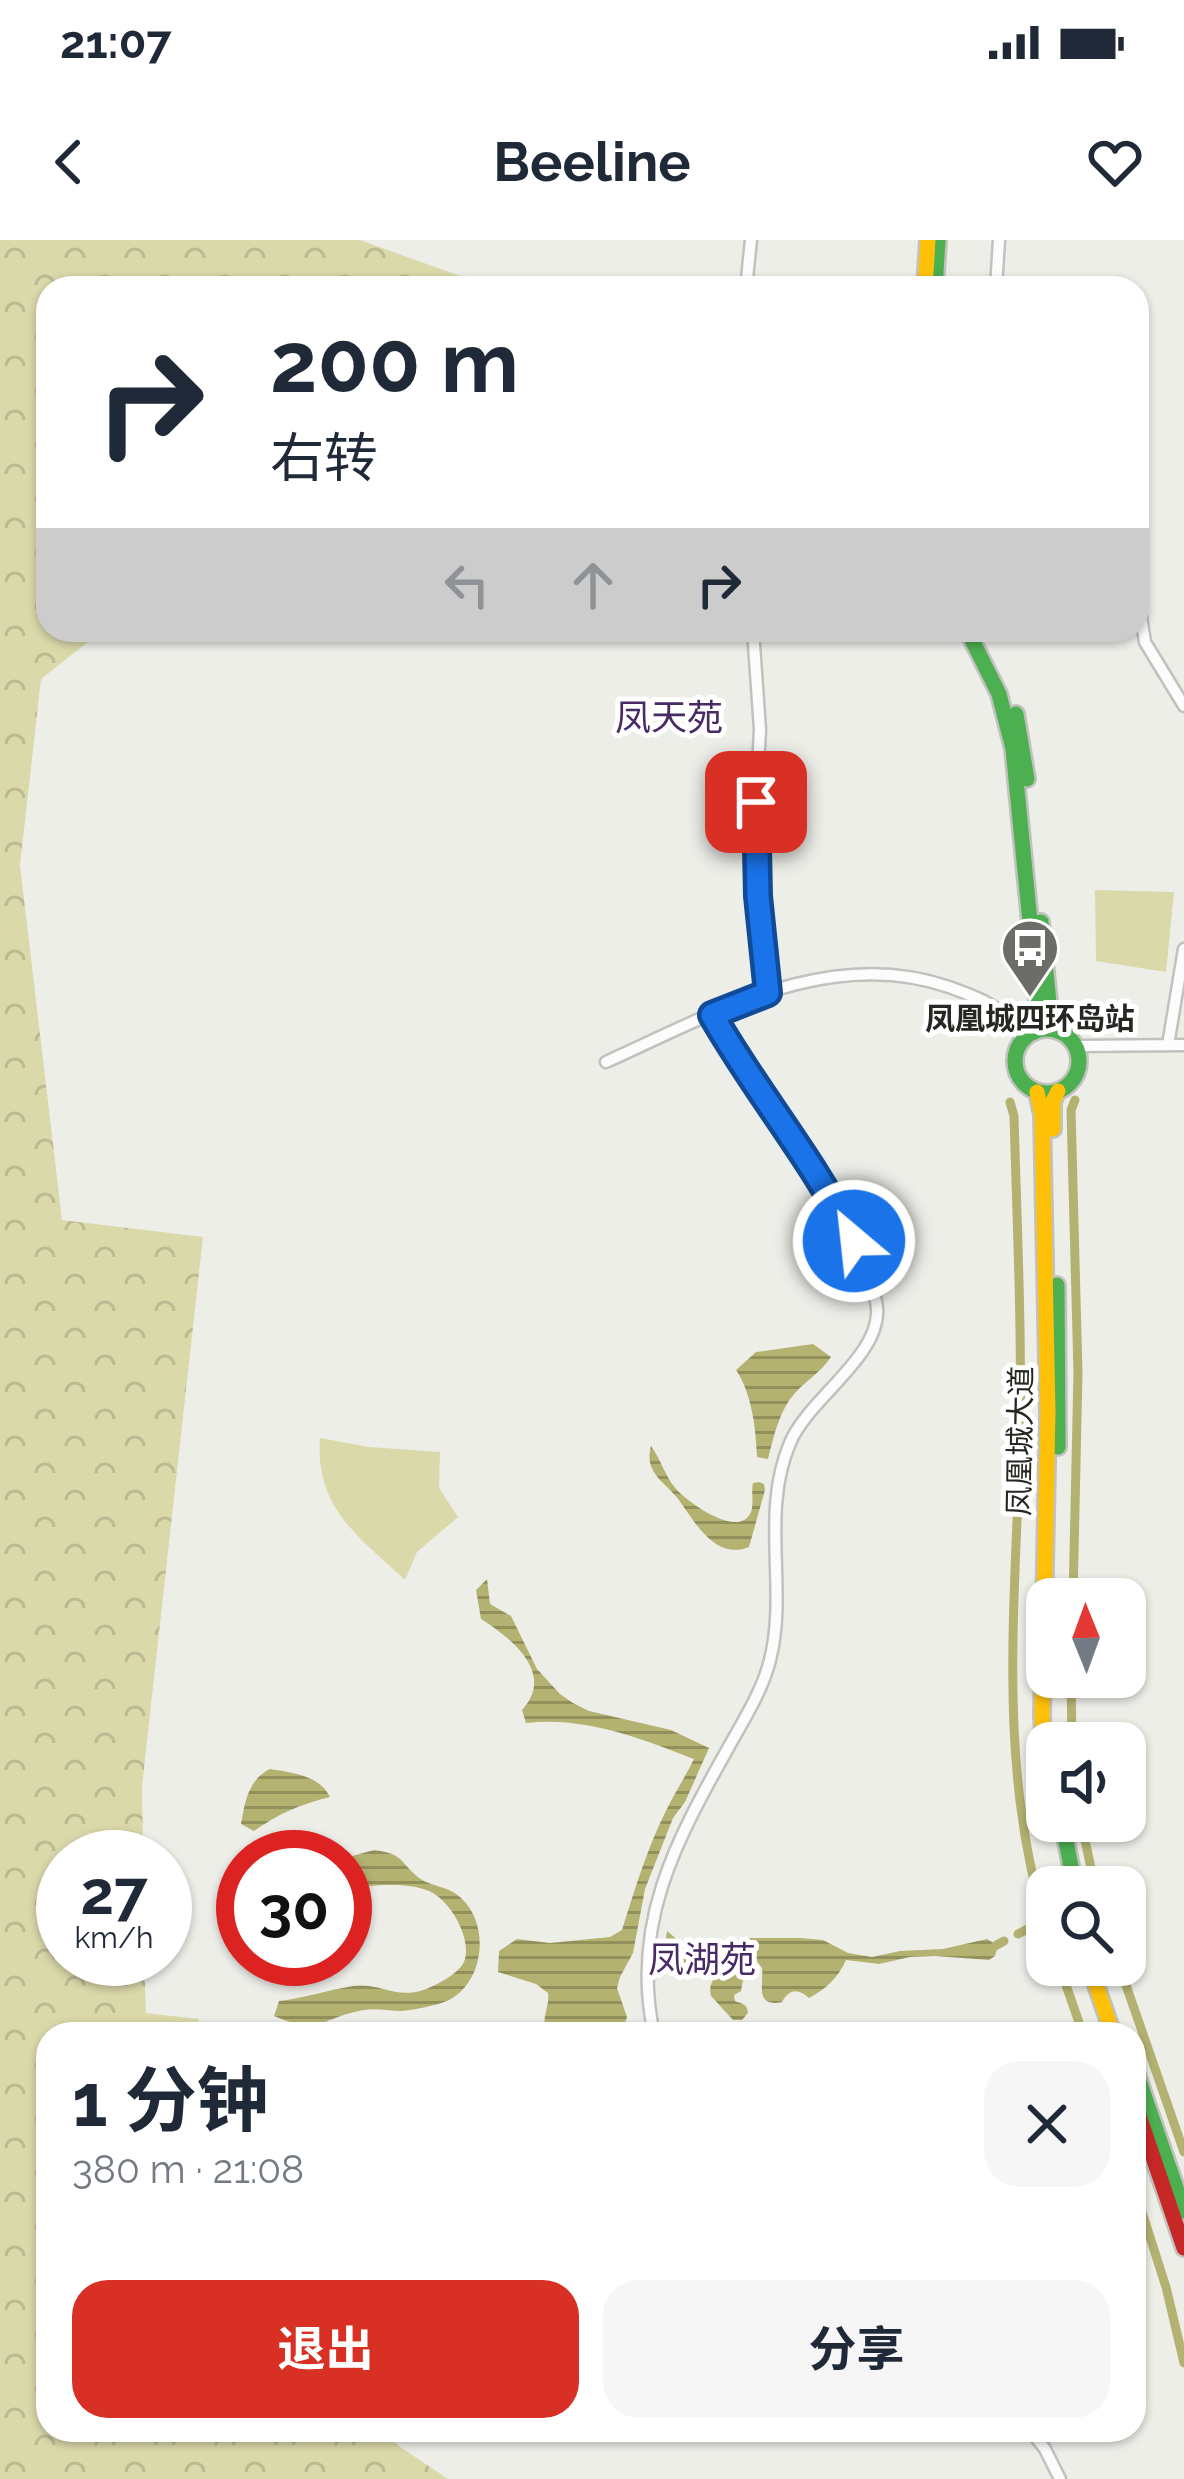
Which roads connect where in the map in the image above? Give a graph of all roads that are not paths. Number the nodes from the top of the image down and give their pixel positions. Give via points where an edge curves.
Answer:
1 (751, 240) edge
2 (928, 240) edge
3 (938, 240) edge
4 (999, 240) edge
5 (747, 276) edge
6 (926, 276) edge
7 (936, 276) edge
8 (997, 276) edge
9 (754, 642) edge
10 (973, 642) edge
11 (985, 642) edge
12 (1145, 642) edge
13 (1184, 706) edge
14 (1184, 949) edge
15 (768, 993) junction
16 (712, 1015) junction
17 (1058, 1031) junction
18 (1028, 1035) junction
19 (1168, 1045) junction
20 (1184, 1045) edge
21 (1076, 1046) junction
22 (606, 1061) dead end
23 (1058, 1091) junction
24 (1037, 1092) junction
25 (1054, 1578) edge
26 (1043, 1722) edge
27 (1096, 1986) edge
28 (1107, 1986) edge
29 (652, 2022) edge
30 (1109, 2022) edge
31 (1119, 2022) edge
32 (1146, 2101) edge
33 (1146, 2136) edge
34 (1184, 2211) edge
35 (1184, 2248) edge
36 (1039, 2442) edge
37 (1060, 2479) edge

1 - 5 street
2 - 6 main road
3 - 7 main road
4 - 8 street
9 - 15 street via 758,896
10 - 18 main road via 999,694 1017,776 1037,993 1038,1019
11 - 17 main road via 1022,737 1047,992
12 - 13 street
14 - 19 street
15 - 16 street
15 - 18 street via 831,975 919,978 1000,1011
16 - 22 street
16 - 29 street via 843,1220 877,1318 785,1455 772,1652 662,1883 647,1965
17 - 18 main road
17 - 21 main road
18 - 24 main road via 1015,1069
19 - 20 street
19 - 21 street
21 - 23 main road via 1079,1068
23 - 24 main road
23 - 25 main road, 凤凰城大道
24 - 26 main road, 凤凰城大道 via 1048,1341
27 - 30 main road
28 - 31 main road
32 - 34 main road
33 - 35 main road
36 - 37 street

